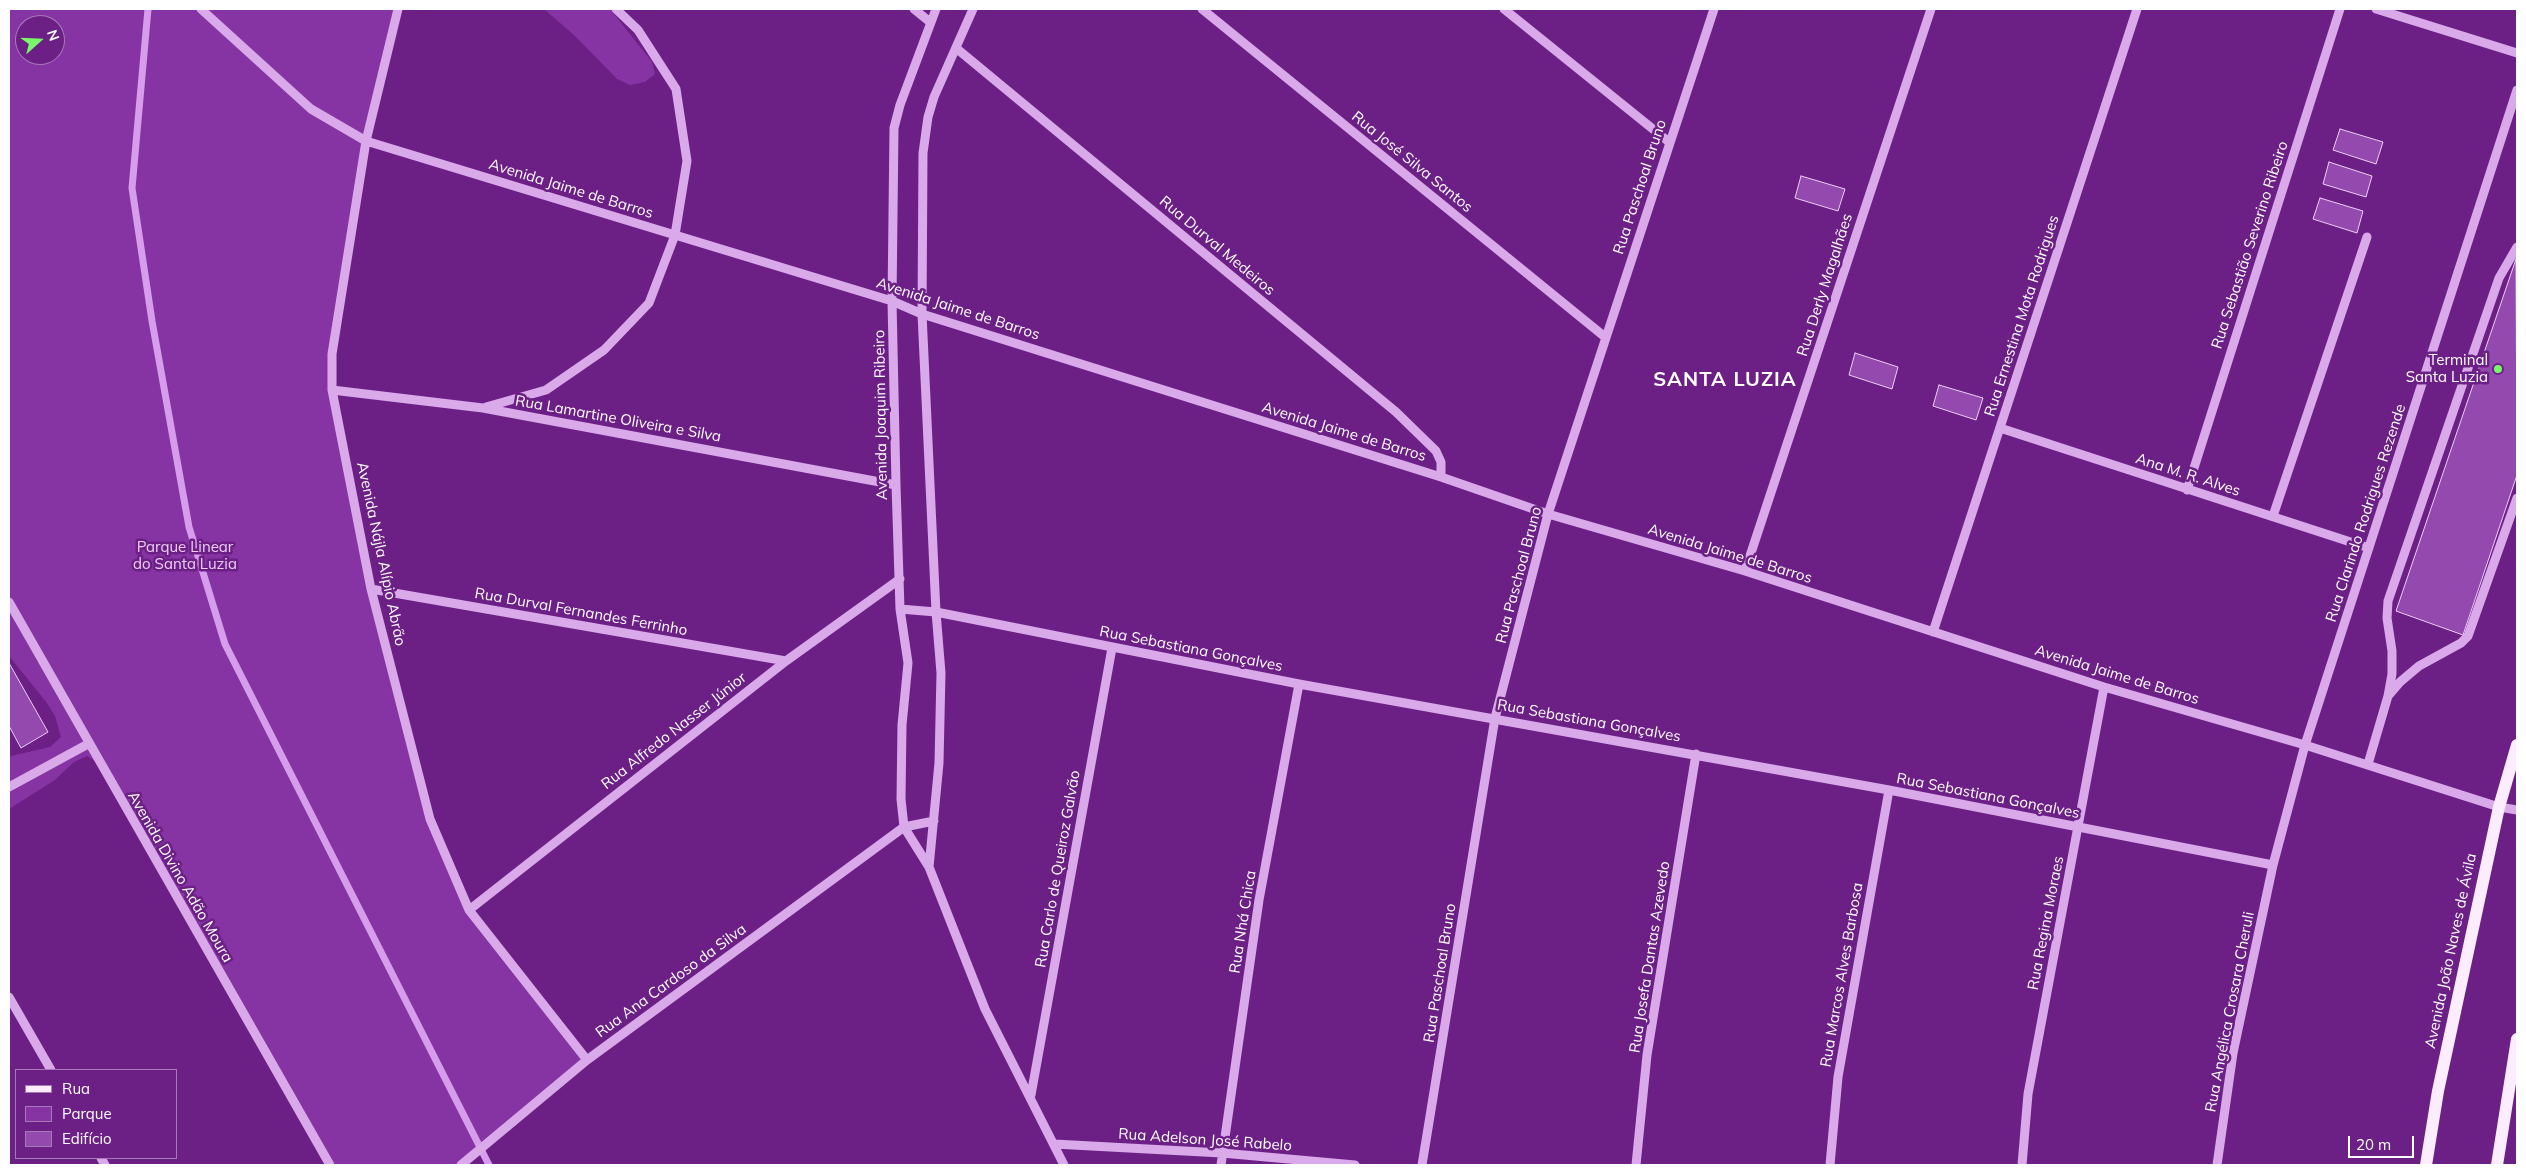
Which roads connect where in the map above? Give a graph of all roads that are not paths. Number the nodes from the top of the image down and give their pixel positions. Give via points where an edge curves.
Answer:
1 (201, 9) edge
2 (398, 9) edge
3 (616, 9) edge
4 (914, 9) edge
5 (936, 9) edge
6 (973, 9) edge
7 (1202, 9) edge
8 (1504, 9) edge
9 (1714, 9) edge
10 (1931, 9) edge
11 (2137, 9) edge
12 (2340, 9) edge
13 (2376, 9) edge
14 (930, 22) junction
15 (956, 48) junction
16 (2517, 53) edge
17 (2517, 90) edge
18 (366, 141) junction
19 (1669, 142) junction
20 (675, 235) junction
21 (2366, 237) dead end
22 (2517, 247) edge
23 (892, 301) junction
24 (922, 314) junction
25 (1604, 337) junction
26 (332, 390) junction
27 (483, 408) junction
28 (2000, 428) junction
29 (1441, 477) junction
30 (896, 485) junction
31 (2187, 490) junction
32 (2517, 498) edge
33 (1548, 514) junction
34 (2273, 516) junction
35 (2369, 548) junction
36 (1745, 571) junction
37 (900, 579) junction
38 (371, 589) junction
39 (9, 602) edge
40 (900, 609) junction
41 (936, 612) junction
42 (1933, 632) junction
43 (1112, 648) junction
44 (786, 661) junction
45 (1299, 684) junction
46 (2104, 686) junction
47 (2388, 696) junction
48 (1495, 718) junction
49 (88, 744) junction
50 (2305, 745) junction
51 (2517, 745) edge
52 (1696, 754) junction
53 (2368, 764) junction
54 (9, 787) edge
55 (1889, 790) junction
56 (2499, 807) junction
57 (2517, 810) edge
58 (934, 821) junction
59 (904, 828) junction
60 (2078, 828) junction
61 (2273, 865) junction
62 (930, 867) junction
63 (469, 910) junction
64 (9, 996) edge
65 (2517, 1039) edge
66 (586, 1060) junction
67 (50, 1069) edge
68 (1031, 1096) junction
69 (1054, 1144) junction
70 (1222, 1153) junction
71 (330, 1165) edge
72 (461, 1165) edge
73 (1064, 1165) edge
74 (1221, 1165) edge
75 (1355, 1165) edge
76 (1422, 1165) edge
77 (1636, 1165) edge
78 (1830, 1165) edge
79 (2022, 1165) edge
80 (2217, 1165) edge
81 (2426, 1165) edge
82 (2497, 1165) edge

1 - 18 street, Avenida Jaime de Barros via 311,109
2 - 18 street, Avenida Nájla Alípio Abrão
3 - 20 street via 638,30 676,88 687,160
4 - 14 street
5 - 14 street, Avenida Joaquim Ribeiro
6 - 15 street
7 - 25 street, Rua José Silva Santos
8 - 19 street
9 - 19 street, Rua Paschoal Bruno
10 - 36 street, Rua Derly Magalhães
11 - 28 street, Rua Ernestina Mota Rodrigues
12 - 31 street, Rua Sebastião Severino Ribeiro
13 - 16 street
14 - 23 street, Avenida Joaquim Ribeiro via 894,128
15 - 24 street via 928,117 924,153
15 - 29 street, Rua Durval Medeiros via 1396,412 1436,451 1441,462
17 - 35 street, Rua Clarindo Rodrigues Rezende
18 - 20 street, Avenida Jaime de Barros
18 - 26 street, Avenida Nájla Alípio Abrão via 332,354
19 - 25 street, Rua Paschoal Bruno
20 - 23 street, Avenida Jaime de Barros
20 - 27 street via 650,303 604,350 546,390
21 - 34 street
22 - 47 street via 2499,278 2388,601 2392,666
23 - 24 street, Avenida Jaime de Barros
23 - 30 street, Avenida Joaquim Ribeiro
24 - 29 street, Avenida Jaime de Barros
24 - 41 street
25 - 33 street, Rua Paschoal Bruno
26 - 27 street, Rua Lamartine Oliveira e Silva
26 - 38 street, Avenida Nájla Alípio Abrão
27 - 30 street, Rua Lamartine Oliveira e Silva
28 - 31 street, Ana M. R. Alves
28 - 42 street, Rua Ernestina Mota Rodrigues
29 - 33 street, Avenida Jaime de Barros
30 - 37 street, Avenida Joaquim Ribeiro
31 - 34 street, Ana M. R. Alves
32 - 47 street via 2468,636 2419,666
33 - 36 street, Avenida Jaime de Barros
33 - 48 street, Rua Paschoal Bruno
34 - 35 street, Ana M. R. Alves
35 - 50 street, Rua Clarindo Rodrigues Rezende
36 - 42 street, Avenida Jaime de Barros
37 - 40 street, Avenida Joaquim Ribeiro
37 - 44 street, Rua Alfredo Nasser Júnior
38 - 44 street, Rua Durval Fernandes Ferrinho
38 - 63 street, Avenida Nájla Alípio Abrão via 430,819
39 - 49 street, Avenida Divino Adão Moura
40 - 41 street, Rua Sebastiana Gonçalves
40 - 59 street, Avenida Joaquim Ribeiro via 908,663 902,734
41 - 43 street, Rua Sebastiana Gonçalves
41 - 58 street via 942,673
42 - 46 street, Avenida Jaime de Barros
43 - 45 street, Rua Sebastiana Gonçalves
43 - 68 street, Rua Carlo de Queiroz Galvão
44 - 63 street, Rua Alfredo Nasser Júnior
45 - 48 street, Rua Sebastiana Gonçalves
45 - 70 street, Rua Nhá Chica via 1259,900
46 - 50 street, Avenida Jaime de Barros
46 - 60 street, Rua Regina Moraes
47 - 53 street
48 - 52 street, Rua Sebastiana Gonçalves
48 - 76 street, Rua Paschoal Bruno
49 - 54 street
49 - 71 street, Avenida Divino Adão Moura
50 - 53 street, Avenida Jaime de Barros
50 - 61 street, Rua Clarindo Rodrigues Rezende
51 - 56 main road, Avenida João Naves de Ávila
52 - 55 street, Rua Sebastiana Gonçalves
52 - 77 street, Rua Josefa Dantas Azevedo via 1647,1056
53 - 56 street, Avenida Jaime de Barros
55 - 60 street, Rua Sebastiana Gonçalves
55 - 78 street, Rua Marcos Alves Barbosa via 1838,1077
56 - 57 street, Avenida Jaime de Barros
56 - 81 main road, Avenida João Naves de Ávila via 2438,1092
58 - 59 street
58 - 62 street
59 - 62 street
59 - 66 street, Rua Ana Cardoso da Silva
60 - 61 street, Rua Sebastiana Gonçalves
60 - 79 street, Rua Regina Moraes via 2028,1094
61 - 80 street, Rua Angélica Crosara Cheruli via 2233,1053
62 - 68 street via 985,1009
63 - 66 street, Avenida Nájla Alípio Abrão
64 - 67 street
65 - 82 main road
66 - 72 street, Rua Ana Cardoso da Silva
68 - 69 street
69 - 70 street, Rua Adelson José Rabelo
69 - 73 street
70 - 74 street, Rua Nhá Chica
70 - 75 street, Rua Adelson José Rabelo

